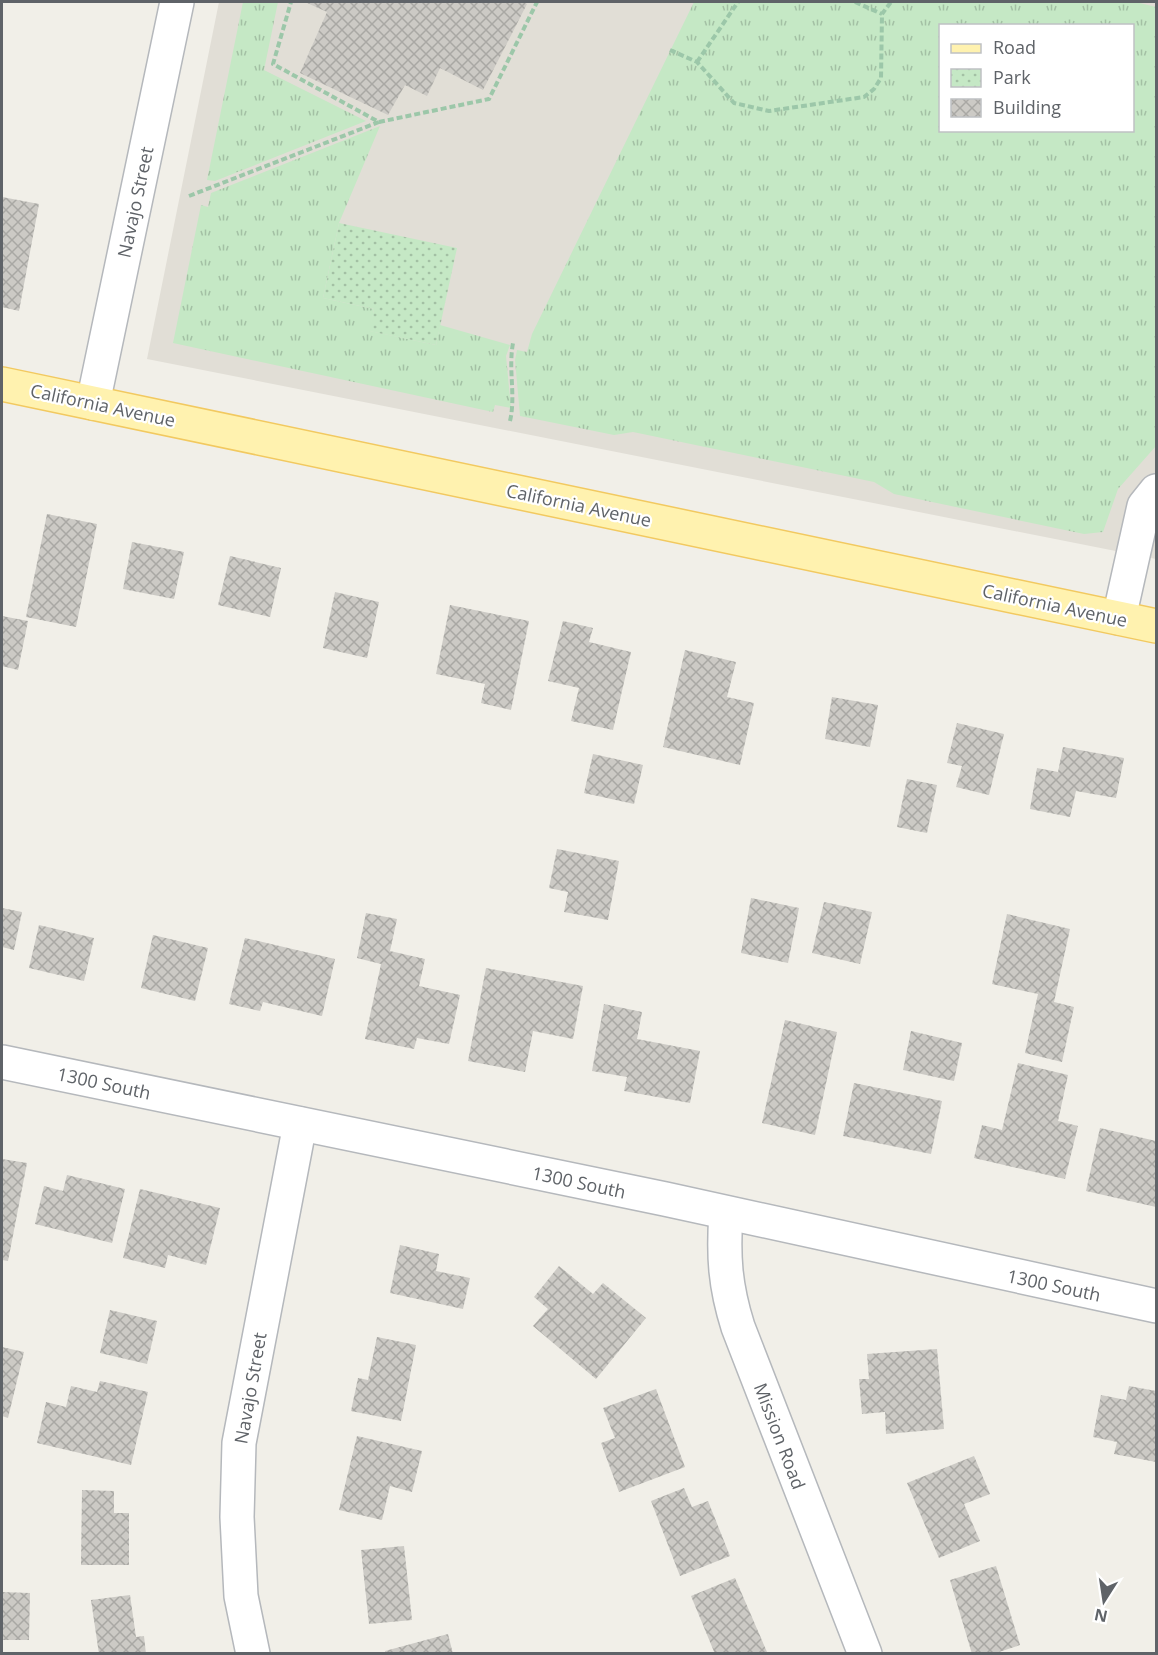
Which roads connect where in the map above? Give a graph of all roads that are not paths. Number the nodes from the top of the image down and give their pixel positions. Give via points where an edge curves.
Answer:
1 (177, 2) edge
2 (2, 384) edge
3 (93, 403) junction
4 (1156, 491) edge
5 (1119, 618) junction
6 (1156, 626) edge
7 (2, 1062) edge
8 (300, 1124) junction
9 (726, 1213) junction
10 (1156, 1306) edge
11 (253, 1653) edge
12 (865, 1653) edge

1 - 3 street, Navajo Street
2 - 3 main road, California Avenue
3 - 5 main road, California Avenue
4 - 5 street via 1144,506
5 - 6 main road, California Avenue
7 - 8 street, 1300 South
8 - 9 street, 1300 South
8 - 11 street, Navajo Street via 240,1443 237,1517 241,1596
9 - 10 street, 1300 South
9 - 12 street, Mission Road via 723,1256 738,1327

